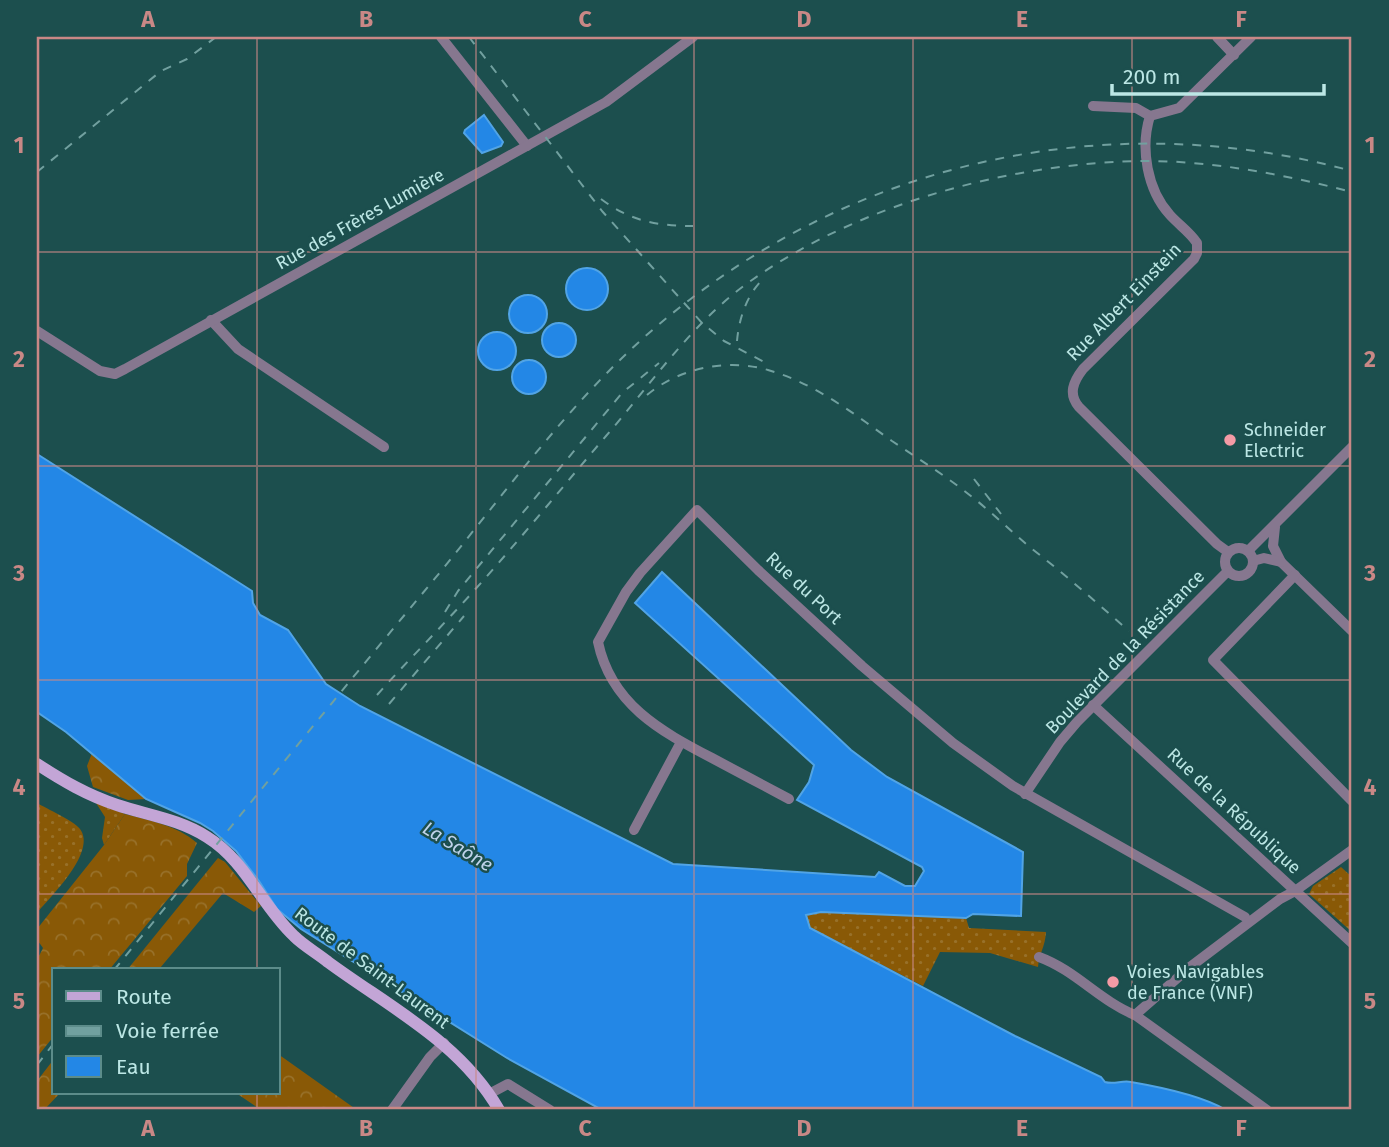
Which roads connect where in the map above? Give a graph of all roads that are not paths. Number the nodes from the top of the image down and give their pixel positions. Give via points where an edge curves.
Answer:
1 (441, 37) edge
2 (1217, 37) edge
3 (1251, 37) edge
4 (690, 38) edge
5 (1234, 55) junction
6 (1093, 106) dead end
7 (1150, 116) junction
8 (527, 146) junction
9 (211, 320) junction
10 (37, 331) edge
11 (384, 447) dead end
12 (1352, 447) edge
13 (1276, 523) junction
14 (1228, 552) junction
15 (1250, 556) junction
16 (1281, 562) junction
17 (1228, 571) junction
18 (1295, 575) junction
19 (1352, 631) edge
20 (1093, 705) junction
21 (681, 742) junction
22 (37, 764) edge
23 (1025, 793) junction
24 (789, 799) dead end
25 (1352, 801) edge
26 (634, 830) dead end
27 (1352, 850) edge
28 (1295, 891) junction
29 (1245, 916) dead end
30 (1352, 943) edge
31 (1039, 957) dead end
32 (1136, 1015) junction
33 (444, 1043) junction
34 (489, 1094) junction
35 (392, 1110) edge
36 (499, 1110) edge
37 (550, 1110) edge
38 (1267, 1110) edge

1 - 8 street
2 - 5 street
3 - 5 street
4 - 8 street, Rue des Frères Lumière via 606,102
5 - 7 street via 1179,107
6 - 7 street via 1136,108
7 - 14 street, Rue Albert Einstein via 1150,182 1168,213 1197,243 1197,253 1083,369 1072,392 1079,407
8 - 9 street, Rue des Frères Lumière
9 - 10 street, Rue des Frères Lumière via 115,374 100,371
9 - 11 street via 238,349
12 - 13 street
13 - 15 street
13 - 16 street via 1272,541
14 - 15 street via 1240,548
14 - 17 street via 1224,560
15 - 16 street
15 - 17 street via 1250,570 1243,575
16 - 18 street
17 - 20 street, Boulevard de la Résistance
18 - 19 street
18 - 25 street via 1215,657 1214,664
20 - 23 street, Boulevard de la Résistance
20 - 28 street, Rue de la République
21 - 23 street, Rue du Port via 637,711 621,693 606,671 598,642 640,573 697,510 920,717
21 - 24 street, Rue du Port
21 - 26 street
22 - 33 main road, Route de Saint-Laurent via 75,789 180,823 214,841 242,868 269,909 296,938
23 - 29 street, Rue du Port
27 - 28 street
28 - 30 street, Rue de la République
28 - 32 street via 1190,967
31 - 32 street via 1065,968
32 - 38 street
33 - 34 main road, Route de Saint-Laurent
33 - 35 street
34 - 36 main road, Route de Saint-Laurent
34 - 37 street via 508,1084

